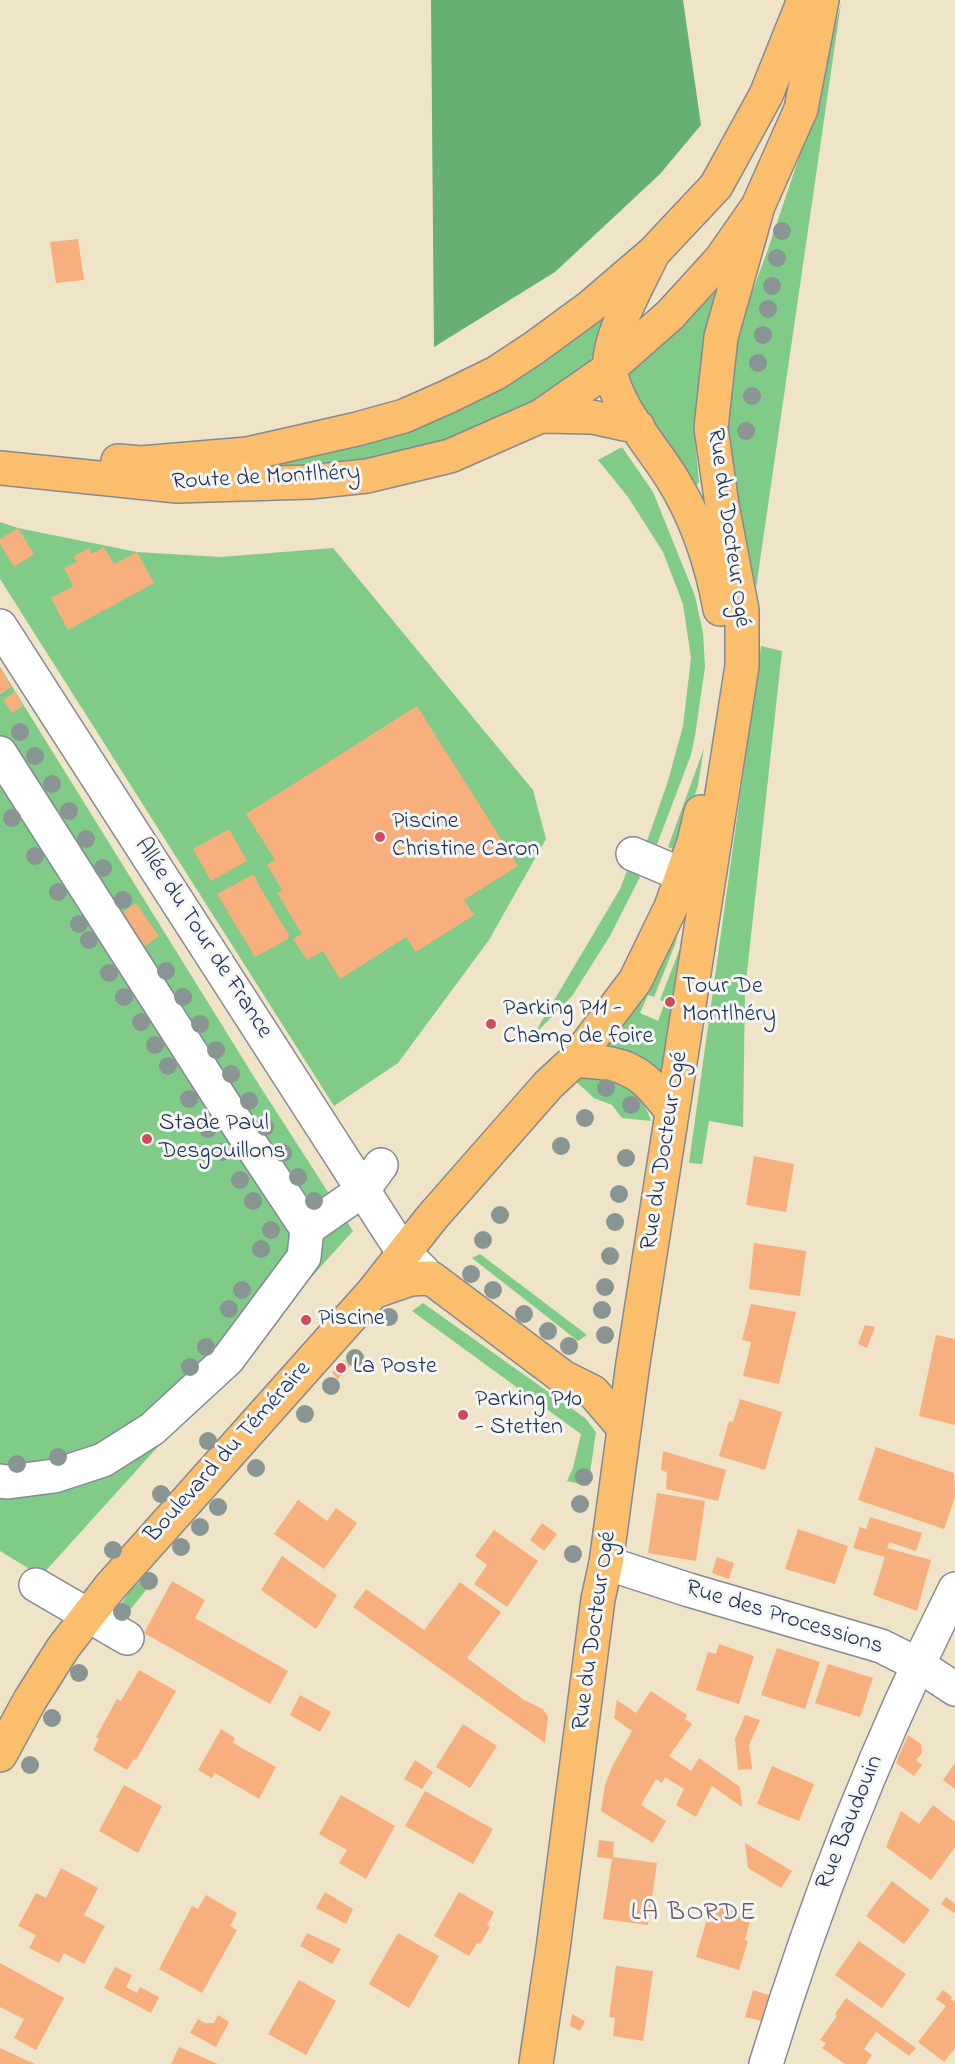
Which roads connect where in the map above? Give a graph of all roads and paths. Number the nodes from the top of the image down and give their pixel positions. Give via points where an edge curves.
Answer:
1 (804, 0) edge
2 (822, 0) edge
3 (758, 206) junction
4 (652, 254) junction
5 (610, 368) junction
6 (541, 416) junction
7 (638, 427) junction
8 (0, 449) edge
9 (0, 468) edge
10 (0, 626) edge
11 (0, 753) edge
12 (633, 854) dead end
13 (683, 875) junction
14 (575, 1060) junction
15 (672, 1111) junction
16 (372, 1178) junction
17 (434, 1216) junction
18 (307, 1229) junction
19 (403, 1252) junction
20 (438, 1282) junction
21 (373, 1292) junction
22 (633, 1363) junction
23 (592, 1392) junction
24 (624, 1428) junction
25 (0, 1481) edge
26 (606, 1563) junction
27 (36, 1585) dead end
28 (955, 1589) edge
29 (88, 1615) junction
30 (127, 1638) dead end
31 (917, 1664) junction
32 (955, 1689) edge
33 (0, 1755) edge
34 (536, 2064) edge
35 (766, 2064) edge

1 - 4 main road, Route de Montlhéry via 766,95 716,186
2 - 3 main road, Route de Montlhéry via 801,109
3 - 5 main road, Route de Montlhéry via 721,259 670,315
3 - 15 main road, Rue du Docteur Ogé via 721,337 711,428 742,610 742,666
4 - 5 main road, Rue du Docteur Ogé via 615,334
4 - 8 main road, Route de Montlhéry via 590,307 496,373 404,416 248,454 141,463
5 - 6 main road, Route de Montlhéry
5 - 7 main road, Rue du Docteur Ogé via 620,398
6 - 7 main road via 592,417
6 - 9 main road, Route de Montlhéry via 450,456 367,476 310,482 177,486
7 - 13 main road, Rue du Docteur Ogé via 674,482 695,526 713,573 722,617 724,664 709,781
10 - 16 street, Allée du Tour de France
11 - 18 street
12 - 13 street
13 - 14 main road, Rue du Docteur Ogé via 635,981
14 - 15 main road via 631,1071
14 - 17 main road, Rue du Docteur Ogé via 548,1085
15 - 22 main road, Rue du Docteur Ogé
16 - 18 street
16 - 19 street, Allée du Tour de France
17 - 19 main road, Boulevard du Téméraire
17 - 20 main road
18 - 25 street via 304,1257 228,1359 153,1429 103,1460 54,1476
19 - 20 street, Allée du Tour de France
19 - 21 main road, Boulevard du Téméraire
20 - 21 main road, Boulevard du Téméraire via 411,1279
20 - 23 main road via 563,1377
21 - 29 main road, Boulevard du Téméraire
22 - 23 main road
22 - 24 main road, Rue du Docteur Ogé
23 - 24 main road
24 - 26 main road, Rue du Docteur Ogé
26 - 31 street, Rue des Processions via 881,1646
26 - 34 main road, Rue du Docteur Ogé
27 - 29 street
28 - 31 street, Rue Baudouin
29 - 30 street
29 - 33 main road, Boulevard du Téméraire via 30,1700
31 - 32 street, Rue des Processions
31 - 35 street, Rue Baudouin via 825,1883

